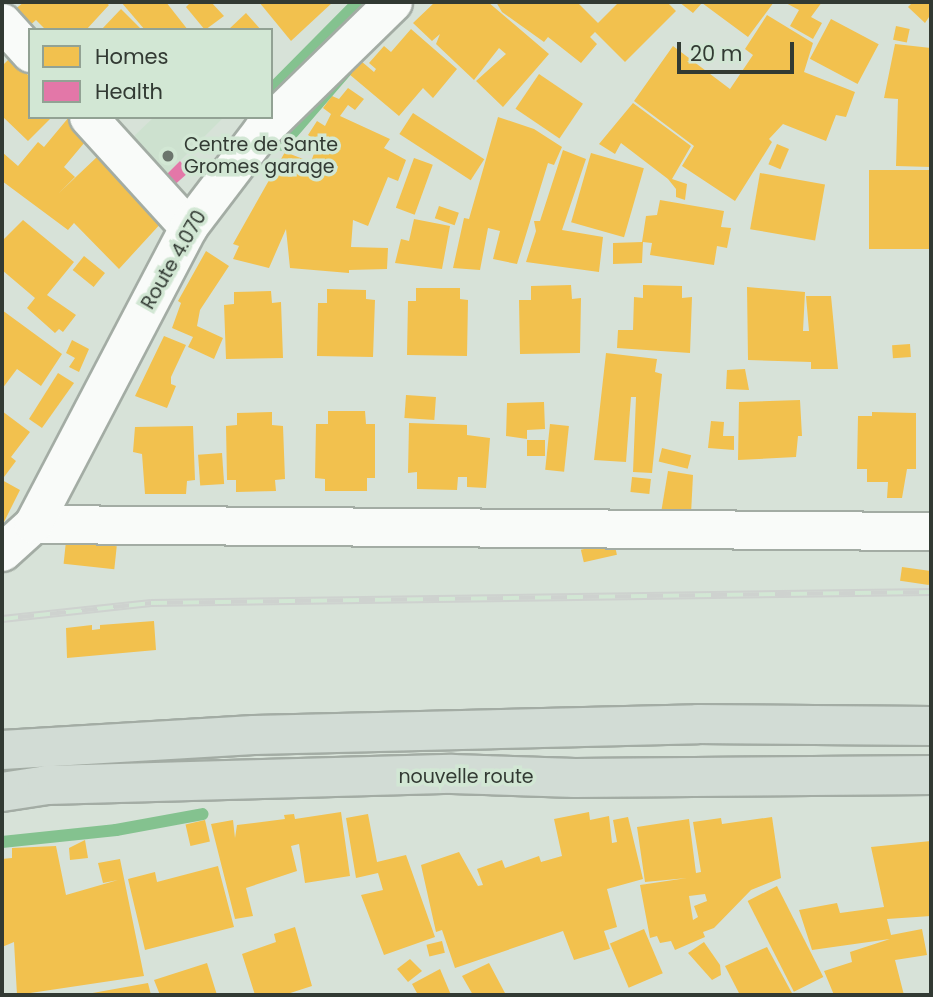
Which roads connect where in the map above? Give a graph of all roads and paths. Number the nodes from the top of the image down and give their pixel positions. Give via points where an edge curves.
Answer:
1 (393, 2) edge
2 (2, 22) edge
3 (28, 51) edge
4 (90, 119) edge
5 (188, 227) junction
6 (33, 524) junction
7 (931, 531) edge
8 (2, 552) edge
9 (931, 726) edge
10 (450, 730) junction
11 (2, 750) edge
12 (452, 774) junction
13 (931, 775) edge
14 (2, 792) edge

1 - 5 street, Route 4.070 via 262,131
2 - 3 street
4 - 5 street
5 - 6 street, Route 4.070
6 - 7 street
6 - 8 street
9 - 10 highway via 698,723
10 - 11 highway via 105,741
10 - 12 highway
12 - 13 highway, nouvelle route
12 - 14 highway, nouvelle route via 47,785

